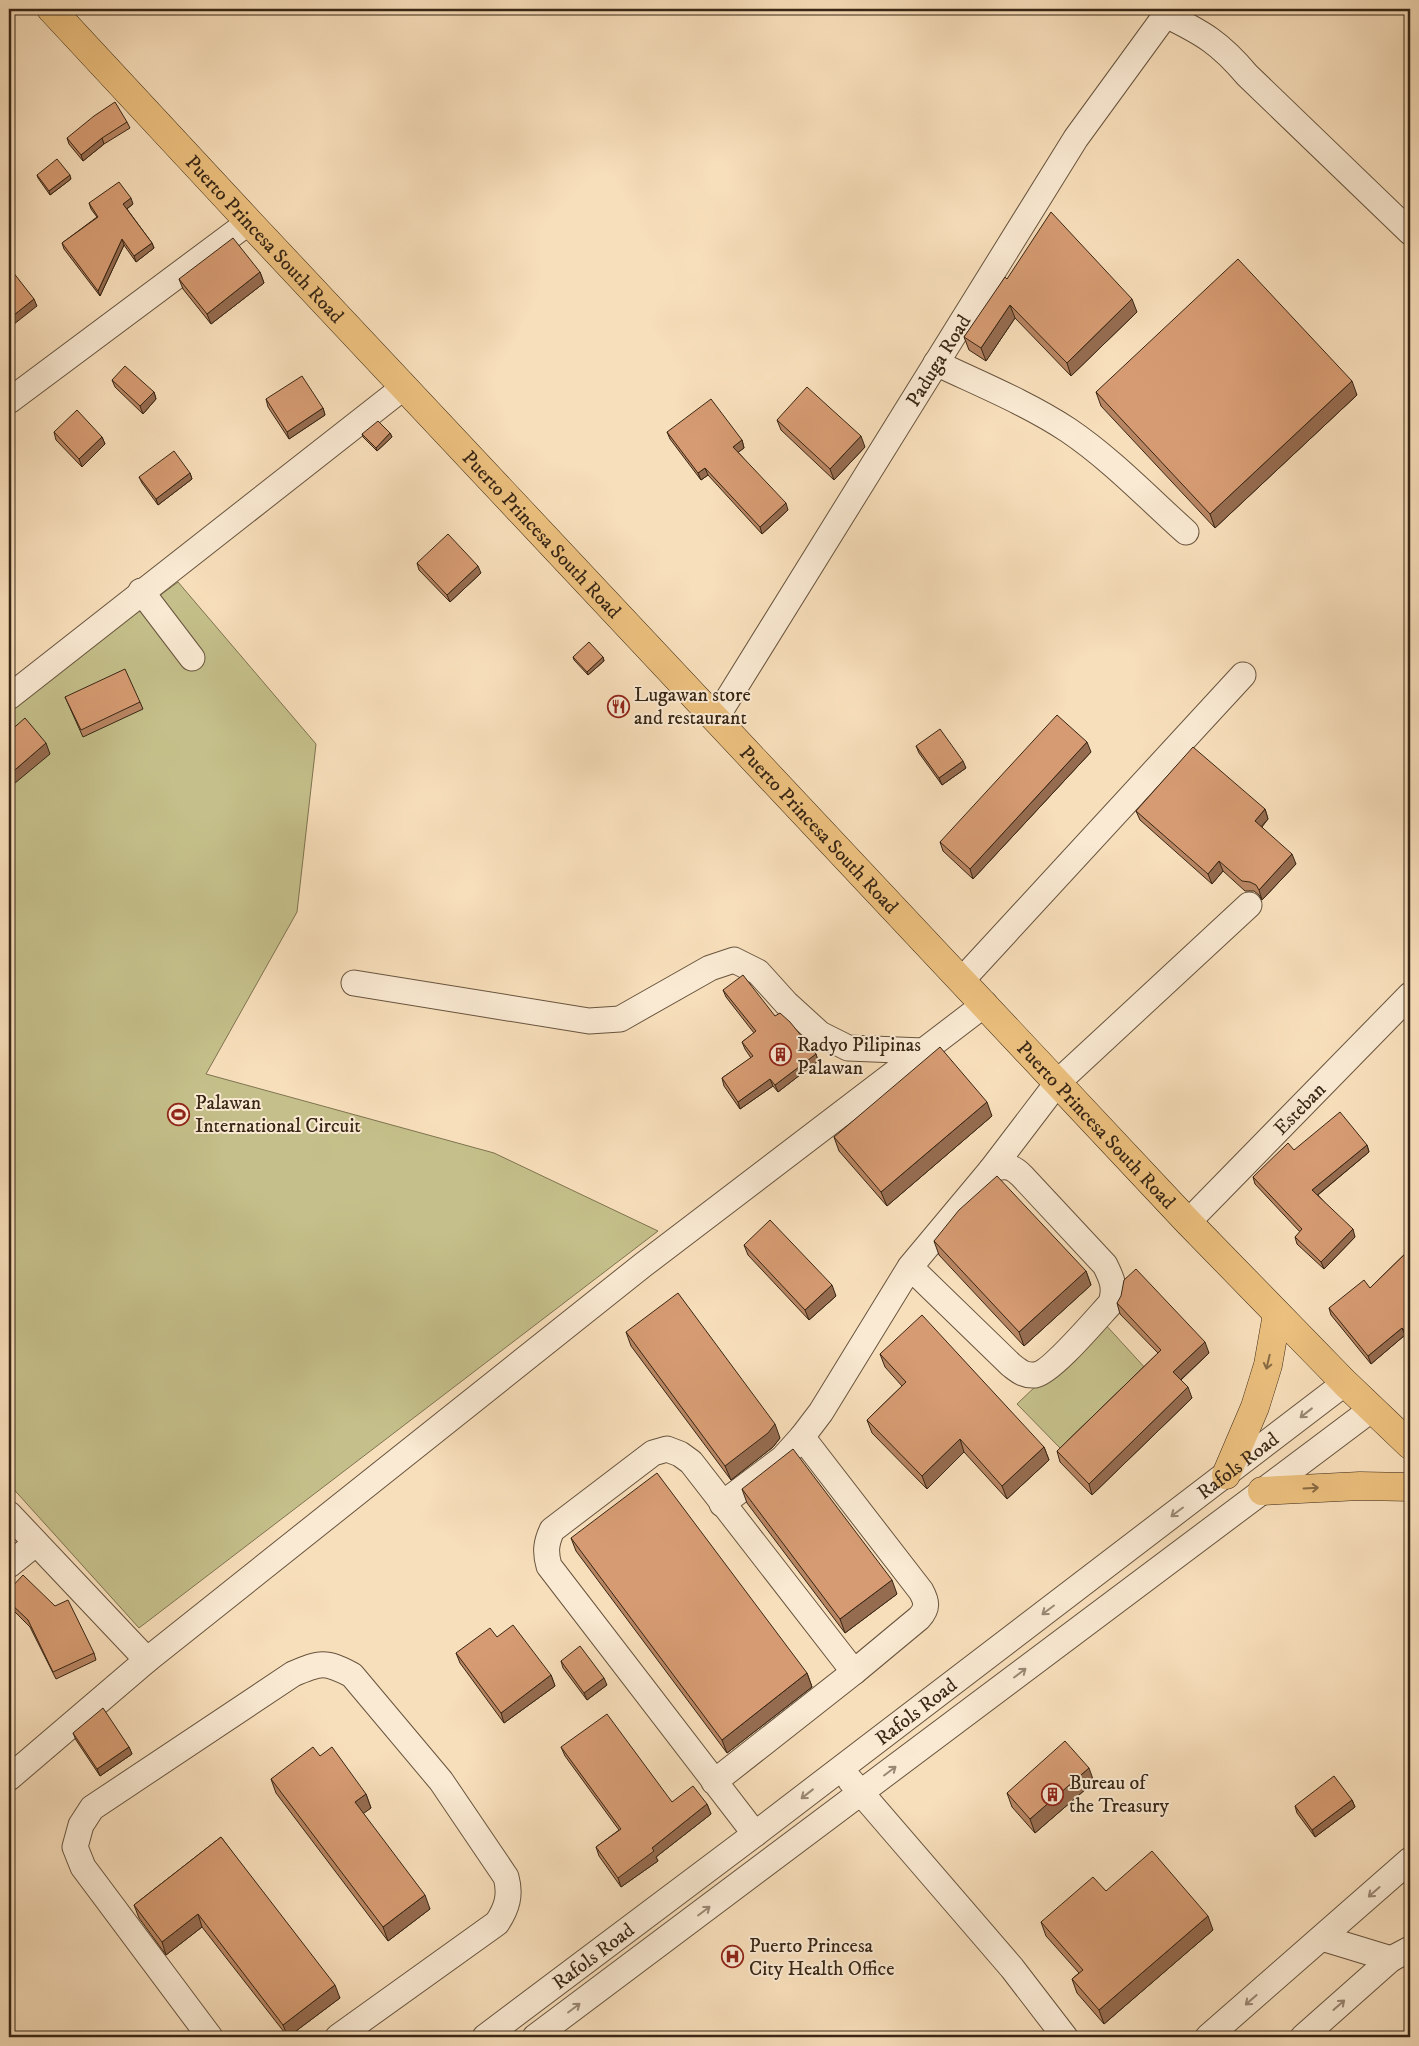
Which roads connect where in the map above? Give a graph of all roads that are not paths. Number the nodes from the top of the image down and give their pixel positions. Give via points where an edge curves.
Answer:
1 (51, 9) edge
2 (1168, 12) edge
3 (249, 222) junction
4 (1410, 232) edge
5 (936, 363) junction
6 (404, 388) junction
7 (9, 401) edge
8 (1186, 532) dead end
9 (141, 591) junction
10 (192, 658) dead end
11 (1243, 676) dead end
12 (9, 696) edge
13 (716, 718) junction
14 (1249, 905) dead end
15 (962, 980) junction
16 (354, 983) dead end
17 (1410, 995) edge
18 (985, 1004) junction
19 (923, 1051) junction
20 (1058, 1082) junction
21 (991, 1170) junction
22 (1188, 1222) junction
23 (910, 1267) junction
24 (1278, 1314) junction
25 (1345, 1383) junction
26 (1372, 1409) junction
27 (802, 1437) junction
28 (1408, 1437) edge
29 (1226, 1475) junction
30 (1410, 1487) edge
31 (1262, 1491) junction
32 (722, 1504) junction
33 (9, 1514) edge
34 (35, 1544) junction
35 (9, 1565) edge
36 (147, 1660) junction
37 (854, 1672) junction
38 (840, 1768) junction
39 (9, 1778) edge
40 (714, 1782) junction
41 (861, 1793) junction
42 (755, 1834) junction
43 (1410, 1860) edge
44 (1322, 1938) junction
45 (1401, 1954) edge
46 (210, 2037) edge
47 (338, 2037) edge
48 (485, 2037) edge
49 (535, 2037) edge
50 (1065, 2037) edge
51 (1208, 2037) edge
52 (1303, 2037) edge

1 - 3 main road, Puerto Princesa South Road
2 - 4 street via 1228,52
2 - 5 street, Paduga Road via 1076,138
3 - 6 main road, Puerto Princesa South Road
3 - 7 street
5 - 8 street via 1069,431
5 - 13 street, Paduga Road
6 - 9 street
6 - 13 main road, Puerto Princesa South Road
9 - 10 street
9 - 12 street
11 - 15 street
13 - 15 main road, Puerto Princesa South Road
14 - 20 street
15 - 18 main road, Puerto Princesa South Road
16 - 19 street via 589,1021 620,1019 710,968 734,960 758,972 820,1034 848,1048
17 - 22 street, Esteban
18 - 19 street
18 - 20 main road, Puerto Princesa South Road
19 - 36 street via 643,1265
20 - 21 street
20 - 22 main road, Puerto Princesa South Road
21 - 23 street
21 - 23 street via 999,1166 1015,1169 1105,1265 1113,1282 1111,1303 1051,1367 1038,1375 1024,1375
22 - 24 main road, Puerto Princesa South Road
23 - 27 street via 821,1412
24 - 25 main road, Puerto Princesa South Road
24 -> 29 main road via 1268,1365 1255,1407
25 - 26 main road, Puerto Princesa South Road
25 -> 29 street, Rafols Road
26 - 28 main road, Puerto Princesa South Road
26 - 31 street, Rafols Road
27 - 32 street via 783,1458
27 - 37 street via 927,1601 926,1610 919,1618
29 -> 38 street, Rafols Road
31 -> 30 main road
41 -> 31 street, Rafols Road
32 - 37 street
32 - 40 street via 691,1462 667,1449 654,1453 552,1530 546,1543 549,1566
33 - 34 street
34 - 35 street
34 - 36 street
36 - 39 street
37 - 40 street
38 - 41 street
38 -> 42 street, Rafols Road
40 - 42 street
49 -> 41 street, Rafols Road
41 - 50 street via 1012,1968
42 - 48 street, Rafols Road
43 -> 44 street
44 - 45 street
44 -> 51 street
52 -> 45 street
46 - 47 street via 83,1867 75,1847 81,1825 92,1808 293,1674 316,1664 334,1666 352,1675 441,1781 506,1877 510,1890 506,1910 497,1923

